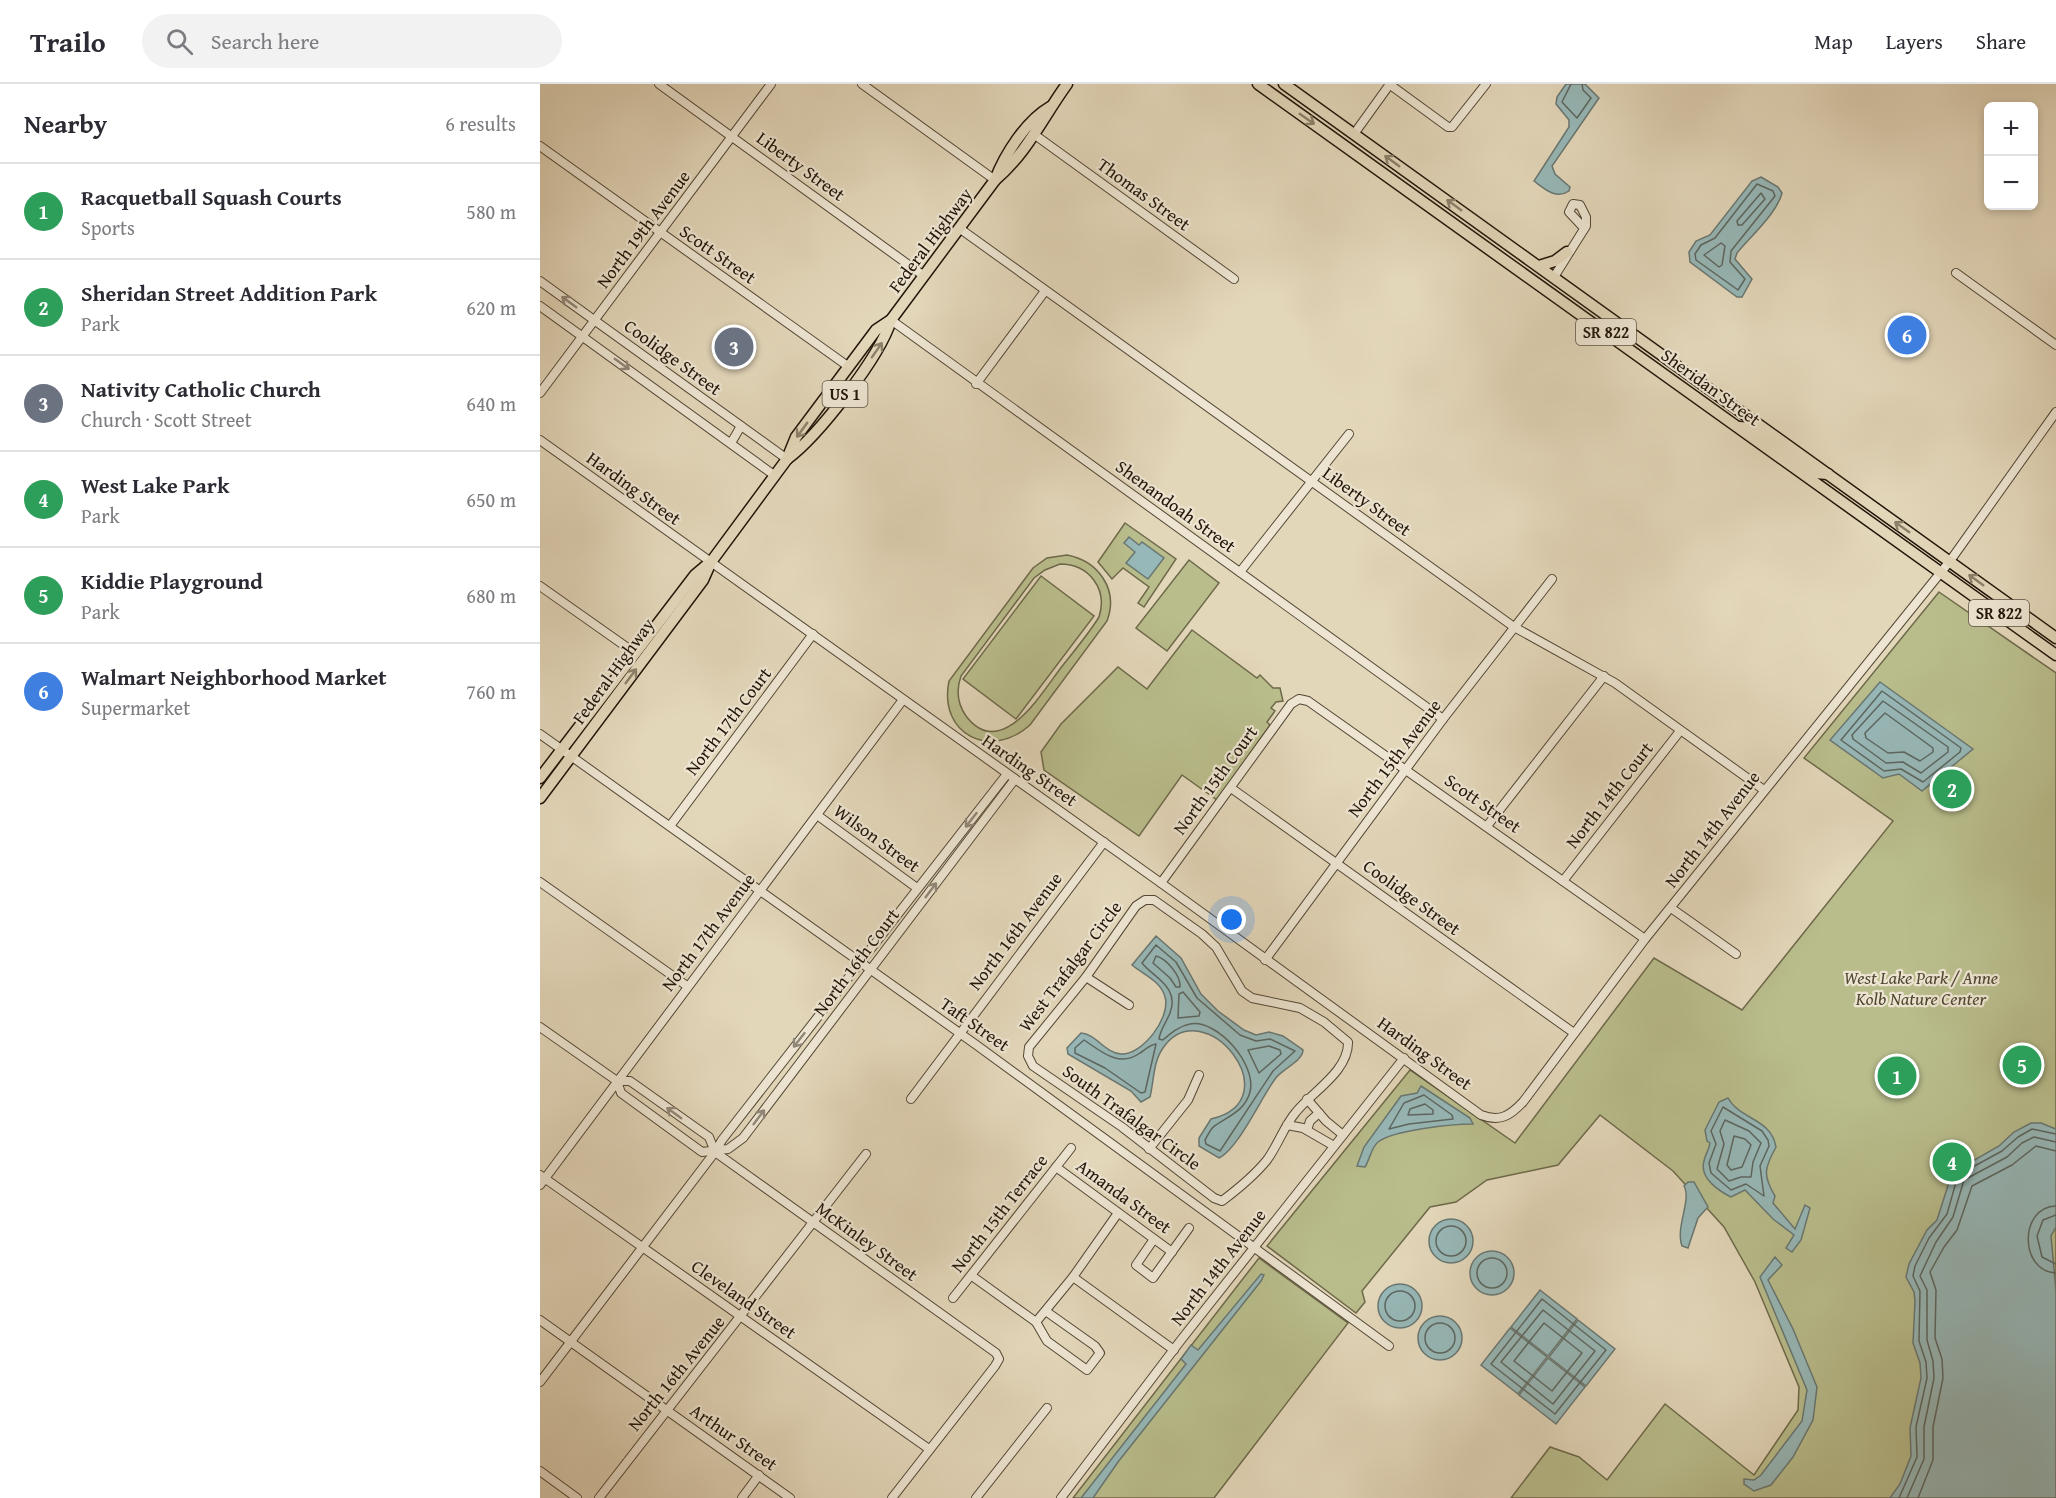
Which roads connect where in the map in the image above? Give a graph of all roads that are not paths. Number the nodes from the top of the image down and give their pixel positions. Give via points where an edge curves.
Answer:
1 (659, 84) edge
2 (771, 84) edge
3 (862, 84) edge
4 (1067, 84) edge
5 (1258, 84) edge
6 (1284, 84) edge
7 (1390, 84) edge
8 (1486, 84) edge
9 (1050, 107) junction
10 (1354, 134) junction
11 (1035, 135) junction
12 (732, 137) junction
13 (540, 146) edge
14 (995, 180) junction
15 (1585, 227) junction
16 (959, 228) junction
17 (1463, 230) junction
18 (661, 233) junction
19 (1567, 252) junction
20 (1539, 266) junction
21 (1956, 273) dead end
22 (924, 276) junction
23 (1554, 277) junction
24 (1234, 279) dead end
25 (540, 281) edge
26 (1045, 291) junction
27 (1560, 299) junction
28 (540, 306) edge
29 (595, 320) junction
30 (891, 320) junction
31 (583, 336) junction
32 (2056, 345) edge
33 (1651, 346) junction
34 (1654, 366) junction
35 (849, 367) junction
36 (976, 384) junction
37 (540, 393) edge
38 (2056, 412) edge
39 (1752, 418) junction
40 (741, 426) junction
41 (1739, 427) junction
42 (1349, 434) dead end
43 (540, 440) edge
44 (731, 443) junction
45 (787, 459) junction
46 (1828, 474) junction
47 (774, 475) junction
48 (1311, 481) junction
49 (1950, 561) junction
50 (711, 562) junction
51 (1941, 571) junction
52 (1240, 572) junction
53 (1552, 579) dead end
54 (540, 586) edge
55 (1514, 627) junction
56 (813, 634) junction
57 (2056, 638) edge
58 (635, 653) junction
59 (2056, 655) edge
60 (1604, 676) junction
61 (1299, 699) joint
62 (902, 701) junction
63 (1443, 719) junction
64 (1680, 730) junction
65 (540, 734) edge
66 (566, 752) junction
67 (1405, 770) junction
68 (1007, 774) junction
69 (540, 778) edge
70 (1015, 779) junction
71 (1231, 788) junction
72 (1764, 790) junction
73 (540, 798) edge
74 (817, 815) junction
75 (670, 826) junction
76 (1487, 826) junction
77 (1104, 842) junction
78 (1337, 863) junction
79 (1563, 881) junction
80 (540, 882) edge
81 (1161, 883) junction
82 (917, 888) junction
83 (760, 890) junction
84 (1671, 908) junction
85 (1645, 939) junction
86 (1736, 954) dead end
87 (1265, 960) junction
88 (861, 963) junction
89 (871, 970) junction
90 (1086, 977) junction
91 (687, 986) junction
92 (1129, 1005) dead end
93 (540, 1027) edge
94 (959, 1033) junction
95 (1574, 1033) junction
96 (1028, 1056) joint
97 (1404, 1058) junction
98 (1199, 1075) dead end
99 (616, 1081) junction
100 (911, 1099) dead end
101 (1307, 1099) junction
102 (1319, 1113) junction
103 (1503, 1118) joint
104 (1287, 1125) junction
105 (1307, 1130) junction
106 (1343, 1135) junction
107 (737, 1144) junction
108 (1334, 1146) junction
109 (1071, 1148) dead end
110 (1149, 1149) junction
111 (715, 1152) junction
112 (866, 1154) dead end
113 (735, 1166) junction
114 (1056, 1167) junction
115 (542, 1179) edge
116 (1118, 1213) junction
117 (813, 1223) junction
118 (1189, 1228) dead end
119 (1154, 1239) junction
120 (641, 1247) junction
121 (1254, 1247) junction
122 (1172, 1252) junction
123 (972, 1276) junction
124 (1073, 1277) junction
125 (954, 1298) dead end
126 (1047, 1312) junction
127 (740, 1318) junction
128 (540, 1320) edge
129 (1036, 1322) junction
130 (570, 1341) junction
131 (1389, 1346) dead end
132 (1174, 1350) junction
133 (540, 1382) edge
134 (1047, 1408) dead end
135 (666, 1410) junction
136 (929, 1449) junction
137 (540, 1471) edge
138 (759, 1475) junction
139 (577, 1498) edge
140 (599, 1498) edge
141 (742, 1498) edge
142 (790, 1498) edge
143 (892, 1498) edge
144 (975, 1498) edge
145 (1061, 1498) edge

1 - 12 street, Liberty Street
2 - 12 street, North 19th Avenue
3 - 14 street
4 - 9 main road, Federal Highway / US 1
5 -> 17 main road, Sheridan Street / SR 822
6 - 10 main road, Sheridan Street / SR 822
7 - 8 street via 1448,127
7 - 10 street
9 - 11 main road, Federal Highway / US 1
9 - 14 main road, Federal Highway / US 1 via 1025,130 1001,164
20 -> 10 main road, Sheridan Street / SR 822
11 - 14 main road, Federal Highway / US 1 via 1011,167
11 - 24 street, Thomas Street
12 - 18 street, North 19th Avenue
12 - 22 street, Liberty Street
13 - 18 street, Scott Street
14 - 16 main road, Federal Highway / US 1
15 - 15 street via 1587,217 1580,205 1572,205 1570,214
15 - 19 street
16 - 22 main road, Federal Highway / US 1
16 - 26 street, Liberty Street
17 - 23 main road via 1480,235 1531,272 1543,278
17 - 27 main road, Sheridan Street / SR 822
18 - 29 street, North 19th Avenue
18 - 35 street, Scott Street
19 - 20 main road via 1556,261
19 - 23 street
20 - 23 main road, Sheridan Street / SR 822
21 - 32 street
22 - 30 main road, Federal Highway / US 1
23 - 33 main road, Sheridan Street / SR 822
29 -> 25 street, Coolidge Street
26 - 36 street
26 - 48 street, Liberty Street
27 - 33 main road via 1576,298 1627,335
27 - 34 main road, Sheridan Street / SR 822
28 - 31 street, Coolidge Street
29 - 31 street, North 19th Avenue
29 - 40 street, Coolidge Street
30 - 35 main road, Federal Highway / US 1 via 876,330
30 - 36 street, Shenandoah Street
45 -> 30 main road, Federal Highway / US 1 via 807,444 823,424 885,337
31 - 37 street, North 19th Avenue
31 -> 44 street, Coolidge Street
33 - 39 main road, Sheridan Street / SR 822
34 - 39 main road via 1670,370 1740,418
34 - 41 main road, Sheridan Street / SR 822
35 -> 45 main road, Federal Highway / US 1 via 796,437
36 - 52 street, Shenandoah Street
38 - 49 street, North 14th Avenue
39 - 46 main road, Sheridan Street / SR 822
40 - 44 street
40 - 45 street, Coolidge Street
41 - 46 main road via 1753,428 1814,473
41 - 51 main road, Sheridan Street / SR 822
42 - 48 street
43 - 50 street, Harding Street
44 - 47 street, Coolidge Street
45 - 47 main road, Federal Highway / US 1
49 -> 46 main road, Sheridan Street / SR 822
47 - 50 main road, Federal Highway / US 1
48 - 52 street
48 - 55 street, Liberty Street
49 - 51 street, North 14th Avenue
57 -> 49 main road, Sheridan Street / SR 822
50 - 56 street, Harding Street
50 - 58 main road, Federal Highway / US 1 via 695,575
66 -> 50 main road, Federal Highway / US 1 via 703,579
51 - 59 main road, Sheridan Street / SR 822
51 - 72 street, North 14th Avenue
52 - 63 street, Shenandoah Street
53 - 55 street, North 15th Avenue
54 - 58 street
55 - 60 street, Liberty Street
55 - 63 street, North 15th Avenue
56 - 62 street, Harding Street
56 - 75 street, North 17th Court
58 - 66 main road, Federal Highway / US 1
60 - 64 street, Liberty Street
60 - 76 street
61 - 67 street, Scott Street via 1308,701
61 - 71 street, North 15th Court via 1291,704
62 - 68 street, Harding Street
62 - 74 street, North 17th Avenue
63 - 67 street, North 15th Avenue
64 - 72 street, Liberty Street
64 - 79 street, North 14th Court
65 - 66 street, Taft Street
66 - 69 main road, Federal Highway / US 1
66 - 73 main road, Federal Highway / US 1
66 - 75 street, Taft Street
67 - 76 street, Scott Street
67 - 78 street, North 15th Avenue
68 - 70 street, Harding Street
68 -> 82 street, North 16th Court
70 - 77 street, Harding Street
89 -> 70 street, North 16th Court
71 - 78 street, Coolidge Street
71 - 81 street, North 15th Court
72 - 84 street, North 14th Avenue
74 - 82 street, Wilson Street
74 - 83 street, North 17th Avenue
75 - 83 street, Taft Street
76 - 79 street, Scott Street
77 - 81 street, Harding Street
77 - 94 street, North 16th Avenue
78 - 87 street, North 15th Avenue
78 - 95 street, Coolidge Street
79 - 85 street, Scott Street
80 - 91 street
81 - 87 street, Harding Street
82 - 88 street, North 16th Court
83 - 88 street, Taft Street
83 - 91 street, North 17th Avenue
84 - 85 street, North 14th Avenue
84 - 86 street
85 - 95 street, North 14th Avenue
87 - 97 street, Harding Street
88 - 89 street, Taft Street
88 -> 111 street, North 16th Court
89 - 94 street, Taft Street
107 -> 89 street, North 16th Court
90 - 92 street
90 - 96 street, West Trafalgar Circle via 1029,1047
90 - 101 street, West Trafalgar Circle via 1136,906 1145,900 1155,900 1216,947 1242,991 1252,998 1300,1008 1348,1042 1347,1054
91 - 99 street, North 17th Avenue
93 - 99 street, McKinley Street
94 - 100 street, North 16th Avenue
94 - 121 street, Taft Street
95 - 103 street, North 14th Avenue via 1516,1110
96 - 110 street, South Trafalgar Circle via 1033,1066
97 - 103 street, Harding Street via 1481,1115
97 - 106 street, North 14th Avenue
98 - 110 street via 1188,1100
99 - 111 street, McKinley Street via 621,1094 702,1152
111 -> 99 street, McKinley Street via 709,1137 630,1081
99 - 115 street, North 17th Avenue
101 - 102 street
101 - 104 street
102 - 105 street
102 - 106 street
104 - 105 street
104 - 110 street, South Trafalgar Circle via 1267,1160 1222,1201
105 - 108 street
106 - 108 street, North 14th Avenue
107 - 111 street
107 - 113 street
108 - 121 street, North 14th Avenue
109 - 114 street, North 15th Terrace
111 - 113 street, McKinley Street
111 - 120 street, North 16th Court
112 - 117 street, North 16th Avenue
113 - 117 street, McKinley Street
114 - 116 street, Amanda Street
114 - 123 street, North 15th Terrace
115 - 120 street, Cleveland Street
116 - 119 street, Amanda Street
116 - 124 street
117 - 127 street, North 16th Avenue
117 - 136 street, McKinley Street via 996,1353 999,1359
118 - 122 street
119 - 122 street, Amanda Street
119 - 122 street via 1136,1265 1153,1278
120 - 127 street, Cleveland Street
120 - 130 street, North 16th Court
121 - 131 street, Taft Street
121 - 132 street, North 14th Avenue
123 - 125 street, North 15th Terrace
123 - 129 street
124 - 126 street
124 - 132 street
126 - 129 street
126 - 129 street via 1100,1353 1087,1370 1047,1341
127 - 135 street, North 16th Avenue
127 - 136 street, Cleveland Street
128 - 130 street, Arthur Street
130 - 133 street, North 16th Court
130 - 135 street, Arthur Street
132 - 145 street, North 14th Avenue
134 - 144 street
135 - 138 street, Arthur Street
135 - 140 street, North 16th Avenue
136 - 143 street
137 - 139 street
138 - 141 street
138 - 142 street, Arthur Street

